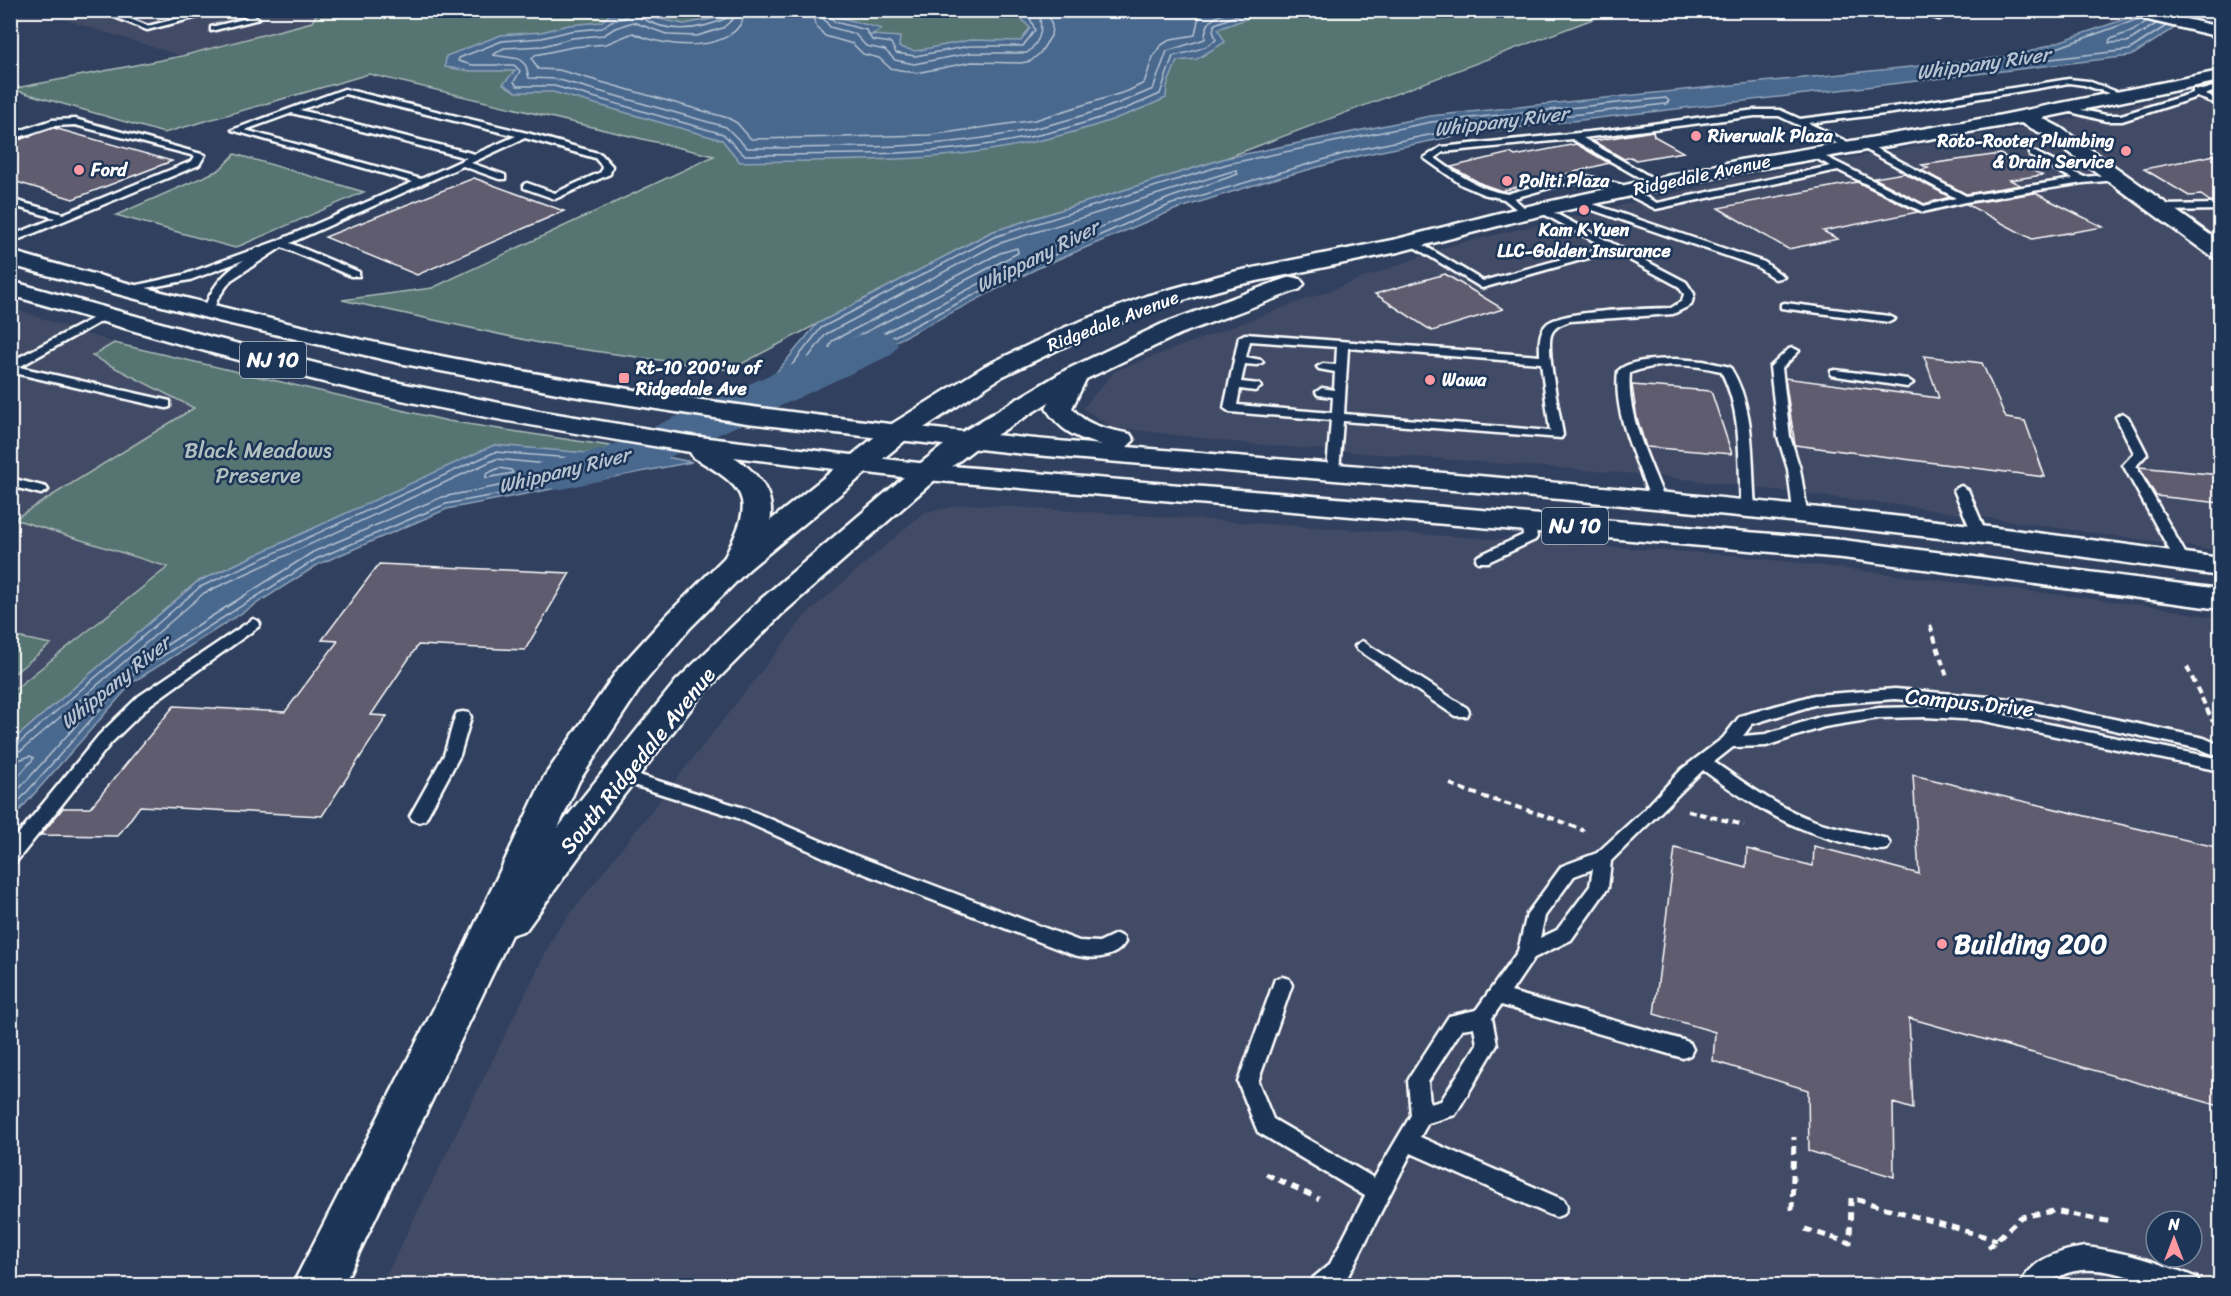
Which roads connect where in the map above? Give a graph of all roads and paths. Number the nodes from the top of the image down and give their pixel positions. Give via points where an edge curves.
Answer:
1 (100, 10) edge
2 (152, 10) edge
3 (222, 10) edge
4 (238, 10) edge
5 (1913, 10) edge
6 (2124, 10) edge
7 (1939, 17) dead end
8 (120, 18) junction
9 (214, 29) dead end
10 (2216, 29) edge
11 (2220, 76) edge
12 (2176, 86) junction
13 (2220, 87) edge
14 (2199, 92) junction
15 (2130, 95) junction
16 (2165, 103) junction
17 (2220, 103) edge
18 (2063, 109) junction
19 (291, 110) junction
20 (2025, 117) junction
21 (1798, 122) junction
22 (524, 135) junction
23 (1573, 136) junction
24 (10, 137) edge
25 (1856, 145) junction
26 (1812, 153) junction
27 (2033, 154) dead end
28 (475, 157) junction
29 (462, 163) junction
30 (1839, 167) junction
31 (502, 177) dead end
32 (2117, 177) junction
33 (2083, 180) junction
34 (422, 182) junction
35 (1656, 184) junction
36 (527, 186) dead end
37 (1627, 190) junction
38 (1507, 197) junction
39 (1965, 199) junction
40 (1575, 201) junction
41 (10, 202) edge
42 (2204, 207) junction
43 (2220, 207) edge
44 (2160, 208) junction
45 (1533, 211) junction
46 (65, 218) junction
47 (2220, 219) edge
48 (10, 240) edge
49 (281, 243) junction
50 (1404, 244) junction
51 (1614, 248) junction
52 (2220, 252) edge
53 (10, 258) edge
54 (356, 274) dead end
55 (1779, 277) dead end
56 (10, 288) edge
57 (128, 290) junction
58 (1785, 306) dead end
59 (208, 312) junction
60 (105, 315) junction
61 (1889, 319) dead end
62 (1343, 345) junction
63 (1793, 351) dead end
64 (1240, 360) junction
65 (1546, 360) junction
66 (1257, 362) dead end
67 (10, 367) edge
68 (1323, 367) dead end
69 (1341, 369) junction
70 (1835, 373) dead end
71 (1075, 375) junction
72 (1907, 383) dead end
73 (1234, 385) junction
74 (1255, 387) dead end
75 (1322, 392) dead end
76 (1338, 394) junction
77 (166, 404) dead end
78 (1338, 417) junction
79 (2122, 417) dead end
80 (897, 433) junction
81 (967, 441) junction
82 (691, 444) junction
83 (1221, 463) junction
84 (858, 465) junction
85 (1333, 471) junction
86 (927, 472) junction
87 (10, 482) edge
88 (41, 489) dead end
89 (1961, 489) dead end
90 (1657, 498) junction
91 (1748, 506) junction
92 (1800, 512) junction
93 (1528, 522) junction
94 (1979, 532) junction
95 (1483, 559) dead end
96 (2182, 560) junction
97 (737, 563) junction
98 (2220, 567) edge
99 (2220, 599) edge
100 (253, 624) dead end
101 (1930, 625) dead end
102 (1362, 646) dead end
103 (2187, 667) dead end
104 (1945, 669) dead end
105 (1461, 712) dead end
106 (2208, 712) dead end
107 (463, 717) dead end
108 (1729, 742) junction
109 (2220, 751) edge
110 (1703, 762) junction
111 (2220, 765) edge
112 (620, 775) junction
113 (1450, 784) dead end
114 (419, 816) dead end
115 (1680, 818) dead end
116 (1744, 825) dead end
117 (1584, 831) dead end
118 (1881, 844) dead end
119 (10, 856) edge
120 (1603, 858) junction
121 (1116, 942) dead end
122 (1527, 953) junction
123 (474, 971) junction
124 (1282, 985) dead end
125 (1498, 996) junction
126 (1482, 1017) junction
127 (1683, 1049) dead end
128 (1421, 1116) junction
129 (1794, 1137) dead end
130 (1407, 1141) junction
131 (1266, 1174) dead end
132 (1378, 1192) junction
133 (1319, 1199) dead end
134 (1556, 1207) dead end
135 (1792, 1210) dead end
136 (2112, 1222) dead end
137 (1805, 1229) dead end
138 (1997, 1240) junction
139 (1988, 1248) dead end
140 (1332, 1281) edge
141 (317, 1286) edge
142 (2031, 1286) edge
143 (2189, 1286) edge

1 - 8 lane
2 - 8 lane
3 - 8 lane via 147,28
4 - 9 lane via 255,19
5 - 7 lane
6 - 10 main road
11 - 12 main road, Ridgedale Avenue
12 - 14 lane
12 - 15 main road, Ridgedale Avenue
13 - 14 lane
14 - 16 lane
14 - 17 lane
15 - 16 lane
15 - 18 main road, Ridgedale Avenue
15 - 21 lane via 2069,81
16 - 18 lane via 2122,118
18 - 20 main road, Ridgedale Avenue
19 - 22 lane via 344,92
19 - 28 lane
19 - 34 lane via 236,130
20 - 25 main road, Ridgedale Avenue
20 - 32 main road via 2054,132
21 - 23 lane via 1780,113 1755,113
21 - 25 lane
22 - 28 lane
22 - 36 lane via 598,156 607,166 606,174 555,196
23 - 35 lane
23 - 38 lane via 1441,150 1429,158 1494,196
24 - 46 lane via 52,123 75,122 200,155 196,163
25 - 26 main road, Ridgedale Avenue
25 - 39 lane
26 - 30 lane
26 - 35 main road, Ridgedale Avenue
27 - 33 lane
28 - 29 lane
29 - 31 lane
29 - 34 lane
30 - 37 lane via 1656,206
30 - 39 lane via 1923,209
32 - 33 lane
32 - 44 main road
33 - 39 lane
34 - 49 lane
35 - 37 main road, Ridgedale Avenue
37 - 38 lane via 1593,179 1575,179
37 - 40 main road, Ridgedale Avenue
38 - 45 lane
40 - 45 main road, Ridgedale Avenue
40 - 55 lane via 1760,264
41 - 46 lane
42 - 43 lane
42 - 44 lane
42 - 47 lane
44 - 52 main road
45 - 50 main road, Ridgedale Avenue
45 - 51 lane
46 - 48 lane
49 - 54 lane
49 - 57 lane via 186,278
49 - 59 lane via 225,278 212,295
50 - 51 lane via 1482,285
50 - 71 main road, Ridgedale Avenue via 1181,325
50 - 80 main road, Ridgedale Avenue via 1233,279 1154,302 1075,332 994,371
51 - 65 lane via 1682,284 1689,294 1687,303 1673,311 1568,318 1551,325 1545,336
53 - 57 main road, NJ 10
56 - 60 main road, NJ 10
57 - 59 main road, NJ 10
58 - 61 lane
59 - 80 main road, NJ 10 via 451,367 589,391
60 - 67 lane
60 - 82 main road, NJ 10 via 374,386
62 - 64 lane via 1245,337
62 - 65 lane
62 - 69 lane
63 - 92 lane via 1776,367 1784,437 1794,469
64 - 66 lane
64 - 73 lane
65 - 78 lane via 1557,435
67 - 77 lane
68 - 69 lane
69 - 76 lane
70 - 72 lane
71 - 81 main road, Ridgedale Avenue
71 - 83 main road via 1059,408 1065,420 1091,435 1181,449
73 - 74 lane
73 - 78 lane via 1230,408
75 - 76 lane
76 - 78 lane
78 - 85 lane
79 - 96 lane via 2141,454 2129,465
80 - 81 main road, NJ 10
80 - 84 main road, Ridgedale Avenue
81 - 83 main road, NJ 10
81 - 86 main road, Ridgedale Avenue
82 - 84 main road, NJ 10
82 - 97 main road via 737,470 756,493 757,520
83 - 85 main road, NJ 10
84 - 86 main road, NJ 10
84 - 97 main road, South Ridgedale Avenue
85 - 90 main road, NJ 10
86 - 93 main road, NJ 10
86 - 112 main road, South Ridgedale Avenue via 764,614 688,689
87 - 88 lane
89 - 94 lane
90 - 91 main road, NJ 10
90 - 91 lane via 1625,403 1624,371 1636,365 1712,365 1726,369 1737,387 1745,422
91 - 92 main road, NJ 10
92 - 94 main road, NJ 10
93 - 95 lane via 1530,537
93 - 99 main road, NJ 10 via 1843,549
94 - 96 main road, NJ 10
96 - 98 main road, NJ 10
97 - 123 main road, South Ridgedale Avenue via 631,676 562,777
100 - 119 lane via 145,700 105,739
101 - 104 path
102 - 105 lane
103 - 106 path
107 - 114 lane via 452,755
108 - 109 lane, Campus Drive via 1746,720 1782,708 1814,700 1895,694 2024,705 2204,744
108 - 110 lane, Campus Drive
108 - 111 lane, Campus Drive via 1766,740 1823,722 1879,713 1925,712 1980,715
110 - 118 lane via 1744,792 1791,818
110 - 120 lane, Campus Drive
112 - 121 lane via 741,813 843,858 1078,949 1101,950
112 - 123 main road, South Ridgedale Avenue
113 - 117 path
115 - 116 path via 1688,811
120 - 122 lane via 1599,888 1564,935
120 - 122 lane, Campus Drive via 1569,871 1536,914
122 - 125 lane, Campus Drive
123 - 141 main road, South Ridgedale Avenue
124 - 132 lane via 1248,1082 1265,1125
125 - 126 lane, Campus Drive
125 - 127 lane
126 - 128 lane via 1486,1045 1448,1108
126 - 128 lane via 1456,1022 1418,1081
128 - 130 lane
129 - 135 path
130 - 132 lane
130 - 134 lane
131 - 133 path
132 - 140 lane
136 - 138 path via 2054,1211 2021,1217
137 - 138 path via 1850,1243 1851,1198
138 - 139 path
142 - 143 lane via 2050,1267 2075,1257 2098,1257

